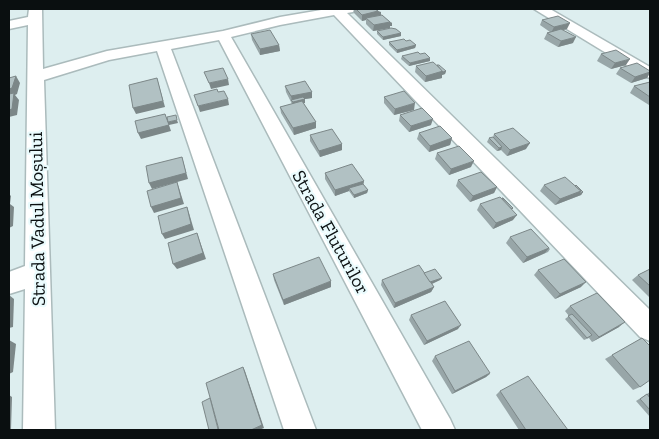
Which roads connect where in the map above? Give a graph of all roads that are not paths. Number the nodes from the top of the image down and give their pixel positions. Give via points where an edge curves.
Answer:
1 (540, 9) edge
2 (343, 10) edge
3 (34, 14) edge
4 (9, 25) edge
5 (223, 35) junction
6 (162, 45) junction
7 (650, 73) edge
8 (35, 77) junction
9 (38, 272) junction
10 (9, 282) edge
11 (650, 328) edge
12 (39, 430) edge
13 (300, 430) edge
14 (438, 430) edge

1 - 7 street
2 - 5 street
2 - 11 street
3 - 4 street
3 - 8 street, Strada Vadul Moșului
5 - 6 street
5 - 14 street, Strada Fluturilor
6 - 8 street via 90,60
6 - 13 street
8 - 9 street, Strada Vadul Moșului
9 - 10 street
9 - 12 street, Strada Vadul Moșului

